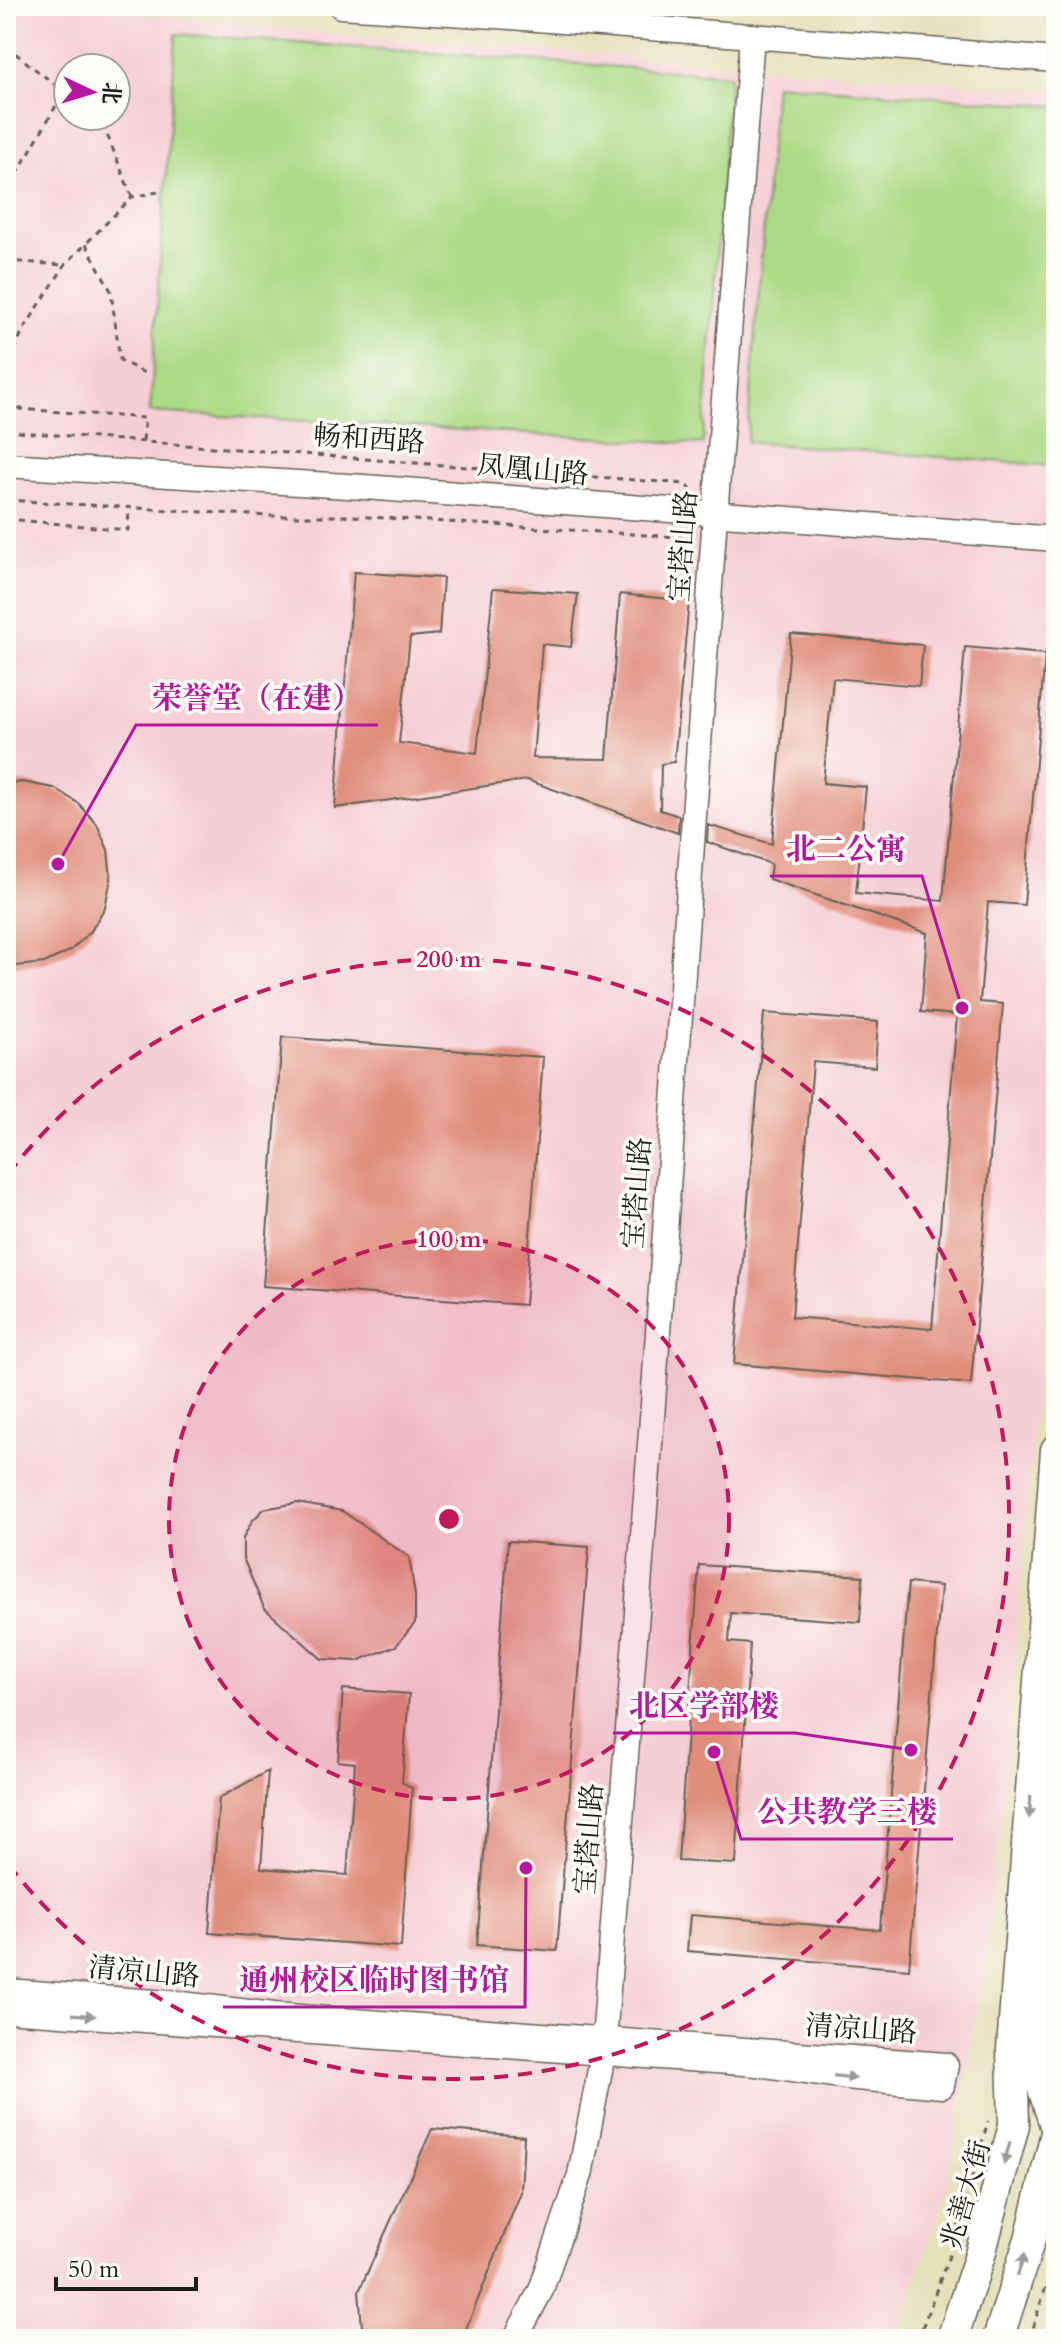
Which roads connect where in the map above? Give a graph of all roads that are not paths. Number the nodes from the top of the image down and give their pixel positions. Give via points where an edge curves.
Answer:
1 (341, 6) edge
2 (375, 7) edge
3 (686, 18) edge
4 (752, 36) junction
5 (1056, 60) edge
6 (6, 465) edge
7 (714, 527) junction
8 (1056, 539) edge
9 (1056, 1450) edge
10 (1056, 1756) edge
11 (6, 1991) edge
12 (6, 2010) edge
13 (603, 2047) junction
14 (1035, 2062) edge
15 (1056, 2131) edge
16 (515, 2339) edge
17 (952, 2339) edge
18 (998, 2339) edge

1 - 2 street
2 - 3 street
3 - 4 street
4 - 5 street
4 - 7 street, 宝塔山路
6 - 7 street, 凤凰山路 via 364,487
7 - 8 street, 凤凰山路
7 - 13 street, 宝塔山路
9 -> 14 main road, 兆善大街
10 - 14 main road, 兆善大街
11 - 13 street, 清凉山路
12 -> 13 street, 清凉山路
13 -> 13 street, 清凉山路 via 942,2086 946,2065
13 - 16 street, 宝塔山路 via 580,2175 541,2290
14 - 15 main road, 兆善大街
14 -> 17 main road, 兆善大街
18 -> 15 main road, 兆善大街

